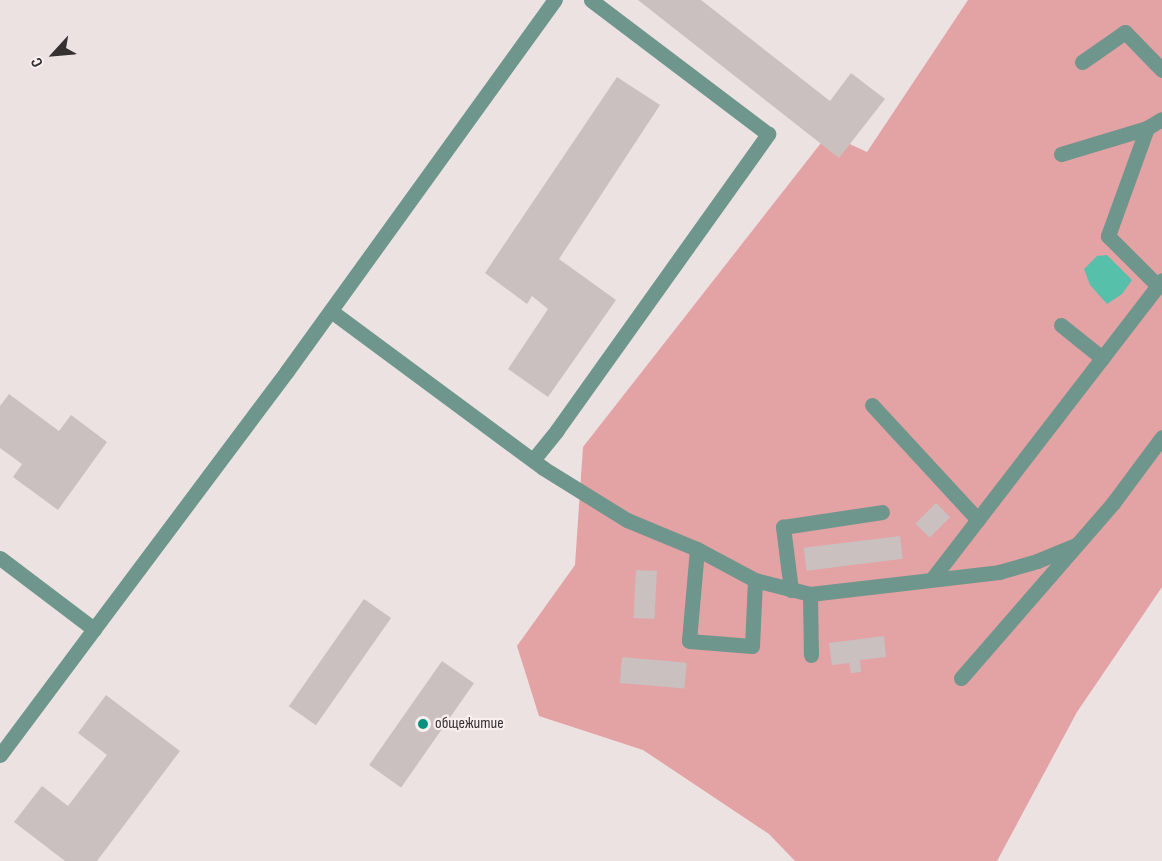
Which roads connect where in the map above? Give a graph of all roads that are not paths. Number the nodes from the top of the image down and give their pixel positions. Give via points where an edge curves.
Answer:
1 (555, 0) edge
2 (591, 0) edge
3 (1082, 62) dead end
4 (1162, 70) edge
5 (1162, 119) edge
6 (1147, 128) junction
7 (1061, 154) dead end
8 (1160, 283) edge
9 (331, 311) junction
10 (1061, 325) dead end
11 (1102, 358) junction
12 (872, 405) dead end
13 (1162, 437) edge
14 (533, 460) junction
15 (882, 512) dead end
16 (978, 520) junction
17 (1076, 544) junction
18 (697, 549) junction
19 (0, 558) edge
20 (932, 579) junction
21 (755, 580) junction
22 (791, 590) junction
23 (810, 594) junction
24 (94, 629) junction
25 (811, 655) dead end
26 (961, 678) dead end
27 (0, 755) edge

1 - 9 street
2 - 14 street via 768,134
3 - 4 street via 1125,32
5 - 6 street
6 - 7 street
6 - 8 street via 1108,236
8 - 11 street
9 - 14 street
9 - 24 street
10 - 11 street
11 - 16 street
12 - 16 street
13 - 17 street via 1113,503
14 - 18 street via 627,520
15 - 22 street via 783,527
16 - 20 street
17 - 20 street via 999,572
17 - 26 street
18 - 21 street
18 - 21 street via 689,641 753,646
19 - 24 street
20 - 23 street
21 - 22 street
22 - 23 street
23 - 25 street
24 - 27 street

